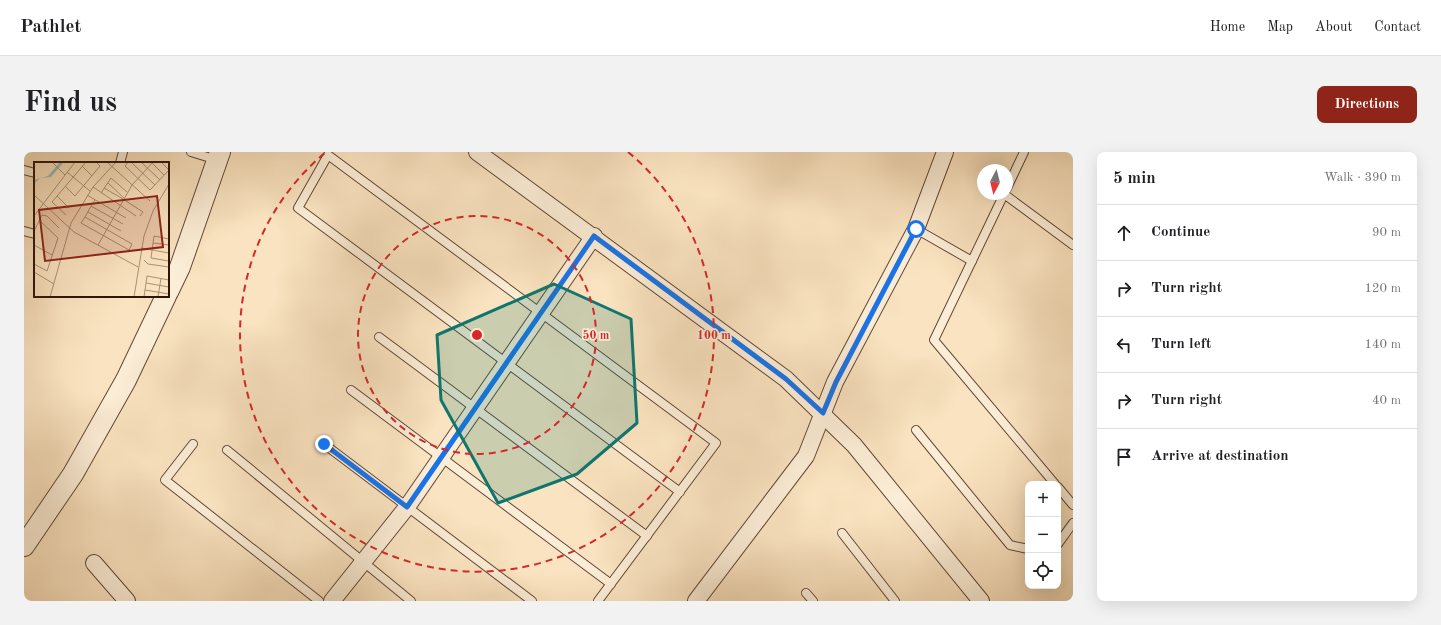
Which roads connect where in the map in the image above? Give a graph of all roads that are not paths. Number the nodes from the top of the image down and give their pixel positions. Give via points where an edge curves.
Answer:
1 (122, 152) edge
2 (191, 152) edge
3 (478, 152) edge
4 (945, 152) edge
5 (1024, 152) edge
6 (219, 156) edge
7 (120, 162) edge
8 (24, 170) edge
9 (34, 173) edge
10 (1013, 175) edge
11 (1001, 200) edge
12 (1012, 200) edge
13 (916, 229) junction
14 (24, 231) edge
15 (34, 234) edge
16 (594, 236) junction
17 (1073, 245) edge
18 (972, 261) junction
19 (169, 290) edge
20 (166, 297) edge
21 (540, 313) junction
22 (379, 337) dead end
23 (506, 363) junction
24 (351, 390) dead end
25 (475, 408) junction
26 (823, 413) junction
27 (916, 430) dead end
28 (193, 444) dead end
29 (324, 444) dead end
30 (227, 450) dead end
31 (441, 457) junction
32 (1052, 481) edge
33 (1061, 491) edge
34 (680, 492) junction
35 (1073, 505) edge
36 (407, 507) junction
37 (1073, 522) edge
38 (842, 533) dead end
39 (647, 536) junction
40 (1061, 540) edge
41 (24, 546) edge
42 (1025, 548) edge
43 (363, 562) junction
44 (94, 563) dead end
45 (611, 584) junction
46 (806, 592) dead end
47 (127, 601) edge
48 (320, 601) edge
49 (332, 601) edge
50 (411, 601) edge
51 (532, 601) edge
52 (598, 601) edge
53 (696, 601) edge
54 (813, 601) edge
55 (895, 601) edge
56 (981, 601) edge

1 - 7 lane
2 - 6 lane
3 - 16 street
4 - 13 street
5 - 10 lane
6 - 19 street via 180,267
8 - 9 lane
11 - 18 lane
12 - 17 lane
13 - 18 lane
13 - 26 street via 836,382
14 - 15 lane
16 - 21 street
16 - 26 street via 786,379
18 - 32 lane via 934,340
20 - 41 street via 126,380 73,474
21 - 23 street
21 - 23 lane via 328,155 298,208
21 - 34 lane via 716,444
22 - 25 lane
23 - 25 street
23 - 34 lane
24 - 31 lane
25 - 31 street
25 - 39 lane
26 - 53 street via 806,456
26 - 56 street via 854,445
27 - 42 lane via 1010,545
28 - 48 lane via 165,480
29 - 36 lane
30 - 43 lane
31 - 36 street
31 - 45 lane
33 - 35 lane
34 - 39 lane
36 - 43 street
36 - 51 lane
37 - 40 lane
38 - 55 lane
39 - 45 lane
43 - 49 street
43 - 50 lane
44 - 47 street
45 - 52 lane
46 - 54 lane

